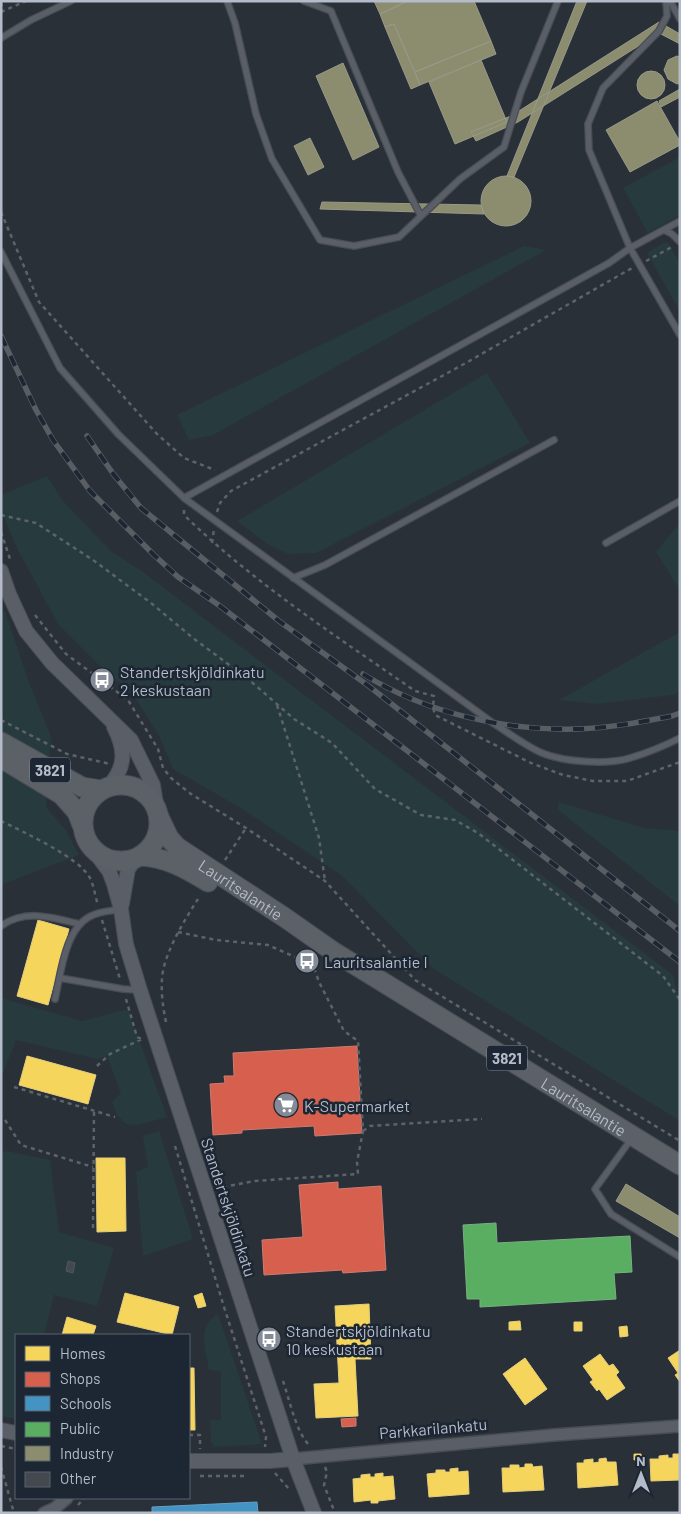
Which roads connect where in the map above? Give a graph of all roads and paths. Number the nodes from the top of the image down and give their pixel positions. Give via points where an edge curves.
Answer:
1 (26, 1) edge
2 (71, 1) edge
3 (227, 1) edge
4 (304, 1) edge
5 (558, 1) edge
6 (666, 1) edge
7 (670, 1) edge
8 (1, 2) edge
9 (2, 11) edge
10 (680, 19) edge
11 (1, 38) edge
12 (1, 212) edge
13 (421, 216) junction
14 (680, 221) edge
15 (664, 230) junction
16 (680, 242) edge
17 (630, 248) junction
18 (1, 252) edge
19 (645, 261) dead end
20 (636, 266) dead end
21 (680, 335) edge
22 (554, 440) dead end
23 (221, 478) junction
24 (231, 491) junction
25 (184, 498) junction
26 (680, 501) edge
27 (1, 515) edge
28 (214, 522) junction
29 (1, 532) edge
30 (606, 542) dead end
31 (7, 570) edge
32 (292, 578) junction
33 (30, 608) dead end
34 (277, 704) junction
35 (110, 719) junction
36 (1, 720) edge
37 (680, 738) edge
38 (1, 742) edge
39 (1, 758) edge
40 (122, 762) junction
41 (144, 765) junction
42 (163, 768) junction
43 (104, 788) junction
44 (158, 813) junction
45 (1, 821) edge
46 (82, 825) junction
47 (246, 828) junction
48 (94, 850) junction
49 (139, 856) junction
50 (223, 864) dead end
51 (325, 881) junction
52 (198, 899) dead end
53 (121, 909) junction
54 (100, 913) junction
55 (79, 924) junction
56 (1, 926) edge
57 (178, 932) junction
58 (334, 952) junction
59 (60, 978) junction
60 (123, 989) junction
61 (140, 990) junction
62 (55, 999) dead end
63 (680, 1000) edge
64 (166, 1022) dead end
65 (142, 1039) junction
66 (144, 1048) dead end
67 (97, 1066) dead end
68 (14, 1087) dead end
69 (94, 1111) junction
70 (115, 1117) dead end
71 (482, 1119) dead end
72 (5, 1120) dead end
73 (363, 1130) junction
74 (633, 1136) junction
75 (680, 1141) edge
76 (174, 1142) dead end
77 (680, 1164) edge
78 (93, 1167) junction
79 (219, 1188) dead end
80 (92, 1228) dead end
81 (680, 1258) edge
82 (281, 1375) dead end
83 (680, 1426) edge
84 (1, 1430) edge
85 (15, 1433) edge
86 (1, 1446) edge
87 (15, 1449) edge
88 (320, 1456) junction
89 (293, 1458) junction
90 (190, 1461) edge
91 (270, 1461) junction
92 (1, 1467) edge
93 (276, 1475) dead end
94 (66, 1499) edge
95 (14, 1513) edge
96 (44, 1513) edge
97 (314, 1513) edge
98 (334, 1513) edge

1 - 9 path
2 - 11 lane
3 - 13 lane via 256,114 272,159 320,240 354,246 399,237
4 - 13 lane via 331,11 398,172
5 - 13 lane via 521,92 504,147 460,178
6 - 17 lane via 667,16 659,31 602,88 588,124 590,150
7 - 10 lane
8 - 9 path
12 - 23 path via 39,302 157,434 184,458 214,468
14 - 15 lane
15 - 16 lane
15 - 17 lane
16 - 19 path
17 - 21 lane
17 - 23 lane via 609,263
18 - 25 lane via 60,368 118,434
20 - 24 path
22 - 32 lane via 325,565
23 - 24 path
23 - 25 lane
24 - 28 path via 220,503
25 - 28 lane
25 - 28 path via 184,515 212,543
26 - 30 lane
27 - 34 path via 36,523 93,560 151,602
28 - 32 lane
29 - 31 path
31 - 35 street via 9,594 26,631 52,662
32 - 37 lane via 493,723 542,753 586,762 628,759
33 - 42 path via 66,654 128,700 158,748
34 - 51 path via 319,838
34 - 63 path via 332,743 375,789 421,815 455,820 478,833 663,976
35 - 40 street via 121,741
35 - 41 street via 131,740
36 - 40 path via 67,754 110,764
38 - 43 main road, 3821 via 82,787
39 - 46 main road, 3821 via 62,795 71,803
40 - 43 street via 116,778
41 - 42 path
41 - 44 street via 153,785
42 - 47 path via 180,786
43 - 44 main road via 117,785 136,789 151,801
43 - 46 main road via 88,803
44 - 49 main road via 156,837
44 - 58 main road, Lauritsalantie / 3821 via 168,838 177,847
45 - 54 path via 62,853 79,866 90,877
46 - 48 main road
47 - 50 path
47 - 51 path
48 - 49 main road via 113,859
48 - 53 street, Standertskjöldinkatu via 109,872
49 - 53 street, Standertskjöldinkatu via 128,868
49 - 58 main road, Lauritsalantie / 3821 via 154,856 181,867 278,924
51 - 75 path via 415,980
52 - 57 path
53 - 54 lane
53 - 61 street, Standertskjöldinkatu via 126,944
54 - 55 lane
54 - 60 path
55 - 56 lane via 54,917 28,915 11,919
55 - 59 lane via 70,938
57 - 64 path via 162,978
57 - 73 path via 268,945 314,965 319,982 344,1030 358,1041
58 - 74 main road, Lauritsalantie / 3821
59 - 60 lane
59 - 62 lane
60 - 61 lane
60 - 65 path via 137,1037
61 - 89 street, Standertskjöldinkatu
65 - 66 path
65 - 67 path via 110,1054
68 - 69 path
69 - 70 path
69 - 78 path
71 - 73 path via 370,1126
72 - 78 path via 21,1145
73 - 79 path via 358,1174 254,1181
74 - 77 main road, Lauritsalantie / 3821
74 - 81 lane via 595,1189 611,1214
76 - 91 path via 266,1437 264,1448
78 - 80 path
82 - 88 path via 304,1441
83 - 88 street, Parkkarilankatu
84 - 85 street
86 - 87 path
88 - 89 street, Parkkarilankatu
88 - 98 path via 327,1472 324,1485
89 - 91 street, Parkkarilankatu
89 - 97 street, Standertskjöldinkatu
90 - 91 street, Parkkarilankatu
91 - 93 path
92 - 95 path
94 - 96 street

